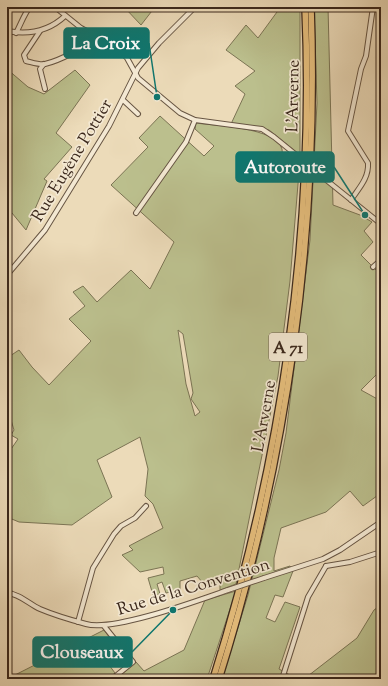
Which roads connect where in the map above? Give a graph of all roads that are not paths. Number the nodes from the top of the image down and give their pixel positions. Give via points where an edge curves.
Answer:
1 (30, 7) edge
2 (55, 7) edge
3 (195, 7) edge
4 (305, 7) edge
5 (310, 7) edge
6 (373, 7) edge
7 (378, 7) edge
8 (381, 9) edge
9 (66, 16) junction
10 (7, 31) edge
11 (40, 32) junction
12 (16, 33) junction
13 (94, 36) junction
14 (44, 64) junction
15 (134, 73) junction
16 (45, 89) dead end
17 (122, 100) junction
18 (138, 114) dead end
19 (195, 120) junction
20 (351, 200) junction
21 (136, 213) dead end
22 (381, 224) edge
23 (381, 260) edge
24 (373, 267) dead end
25 (7, 274) edge
26 (146, 506) dead end
27 (381, 522) edge
28 (381, 552) edge
29 (323, 558) junction
30 (326, 566) junction
31 (7, 586) edge
32 (9, 593) edge
33 (78, 622) junction
34 (104, 626) junction
35 (112, 679) edge
36 (213, 679) edge
37 (219, 679) edge
38 (282, 679) edge

1 - 12 street via 25,12 25,18
2 - 9 street
3 - 15 street, Rue Eugène Pottier via 159,43
4 - 36 highway, L'Arverne / A 71 via 306,95 302,212 286,363 257,519 237,600
5 - 37 highway, L'Arverne / A 71 via 312,95 309,176 292,355 262,520
6 - 20 street via 366,56 348,131 368,163 368,169 367,175
7 - 8 street
9 - 11 street
9 - 13 street
10 - 12 street
11 - 12 street
11 - 14 street via 24,55 26,61
13 - 14 street via 74,52
13 - 15 street via 122,52
14 - 16 street via 40,69
15 - 17 street, Rue Eugène Pottier
15 - 19 street via 170,106
17 - 18 street
17 - 25 street, Rue Eugène Pottier via 109,126 44,230
19 - 20 street, bridge via 262,130
19 - 21 street via 186,142
20 - 22 street
23 - 24 street
26 - 33 street via 135,518 121,526 100,557 90,576
27 - 29 street, Rue de la Convention via 340,550
28 - 30 street via 350,562
29 - 30 street
29 - 34 street, Rue de la Convention, bridge via 174,608
30 - 38 street via 308,597
31 - 32 street
32 - 33 street, Rue de la Convention via 41,610
33 - 34 street, Rue de la Convention
34 - 35 street via 133,662

